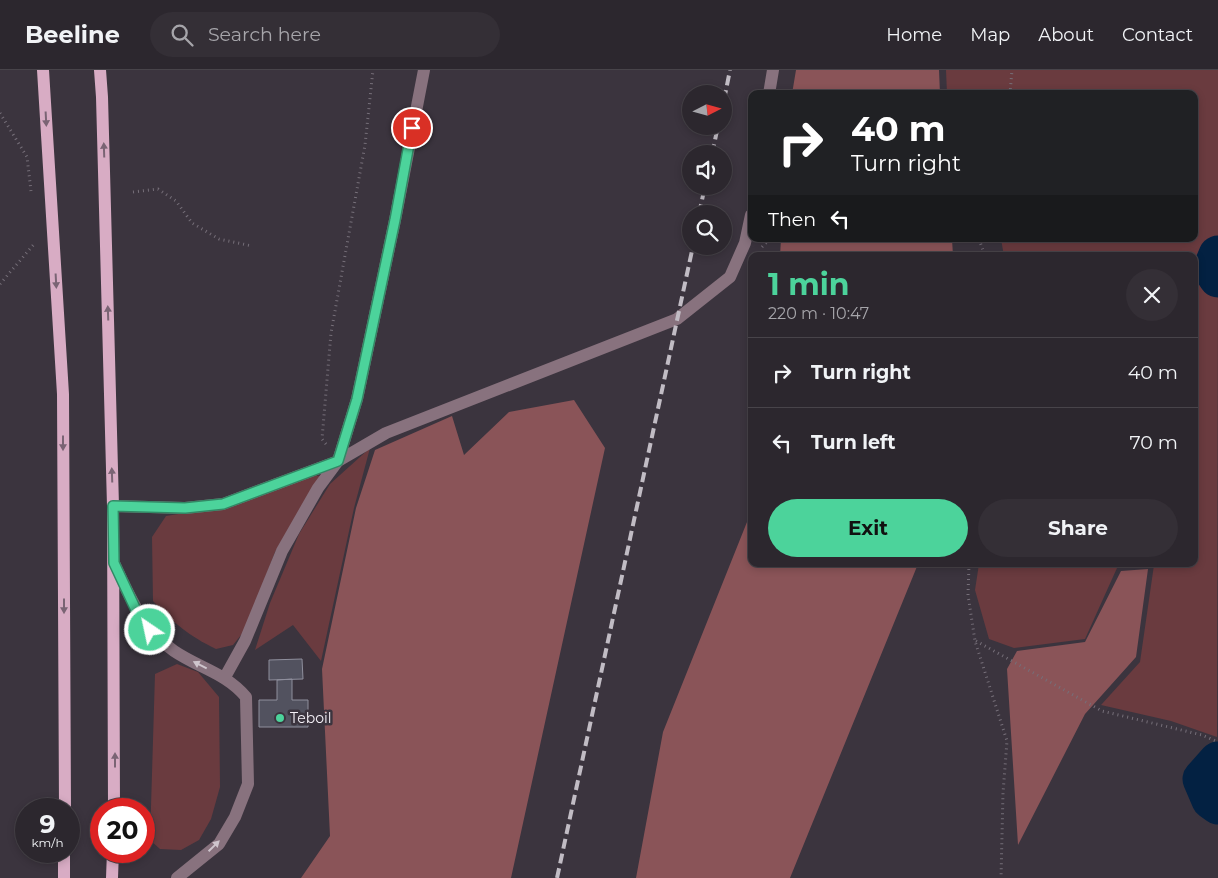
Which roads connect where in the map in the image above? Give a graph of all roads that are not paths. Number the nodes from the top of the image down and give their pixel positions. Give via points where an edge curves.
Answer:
1 (43, 70) edge
2 (100, 70) edge
3 (424, 70) edge
4 (773, 70) edge
5 (770, 90) edge
6 (748, 229) edge
7 (338, 461) junction
8 (113, 506) junction
9 (114, 563) junction
10 (225, 678) junction
11 (64, 798) edge
12 (114, 798) edge
13 (64, 863) edge
14 (113, 863) edge
15 (64, 878) edge
16 (112, 878) edge
17 (178, 878) edge

1 -> 11 main road via 63,394
8 -> 2 main road
3 - 7 street via 357,399
4 - 5 street
6 - 7 street via 730,277 677,319 386,433
7 - 8 street via 223,504 185,508
7 - 10 street via 318,488 282,551 245,641
8 - 9 main road
10 -> 9 street via 174,651 150,630 136,610
12 -> 9 main road
17 -> 10 street via 219,844 236,817 248,784 246,697
13 - 15 main road
14 - 16 main road

